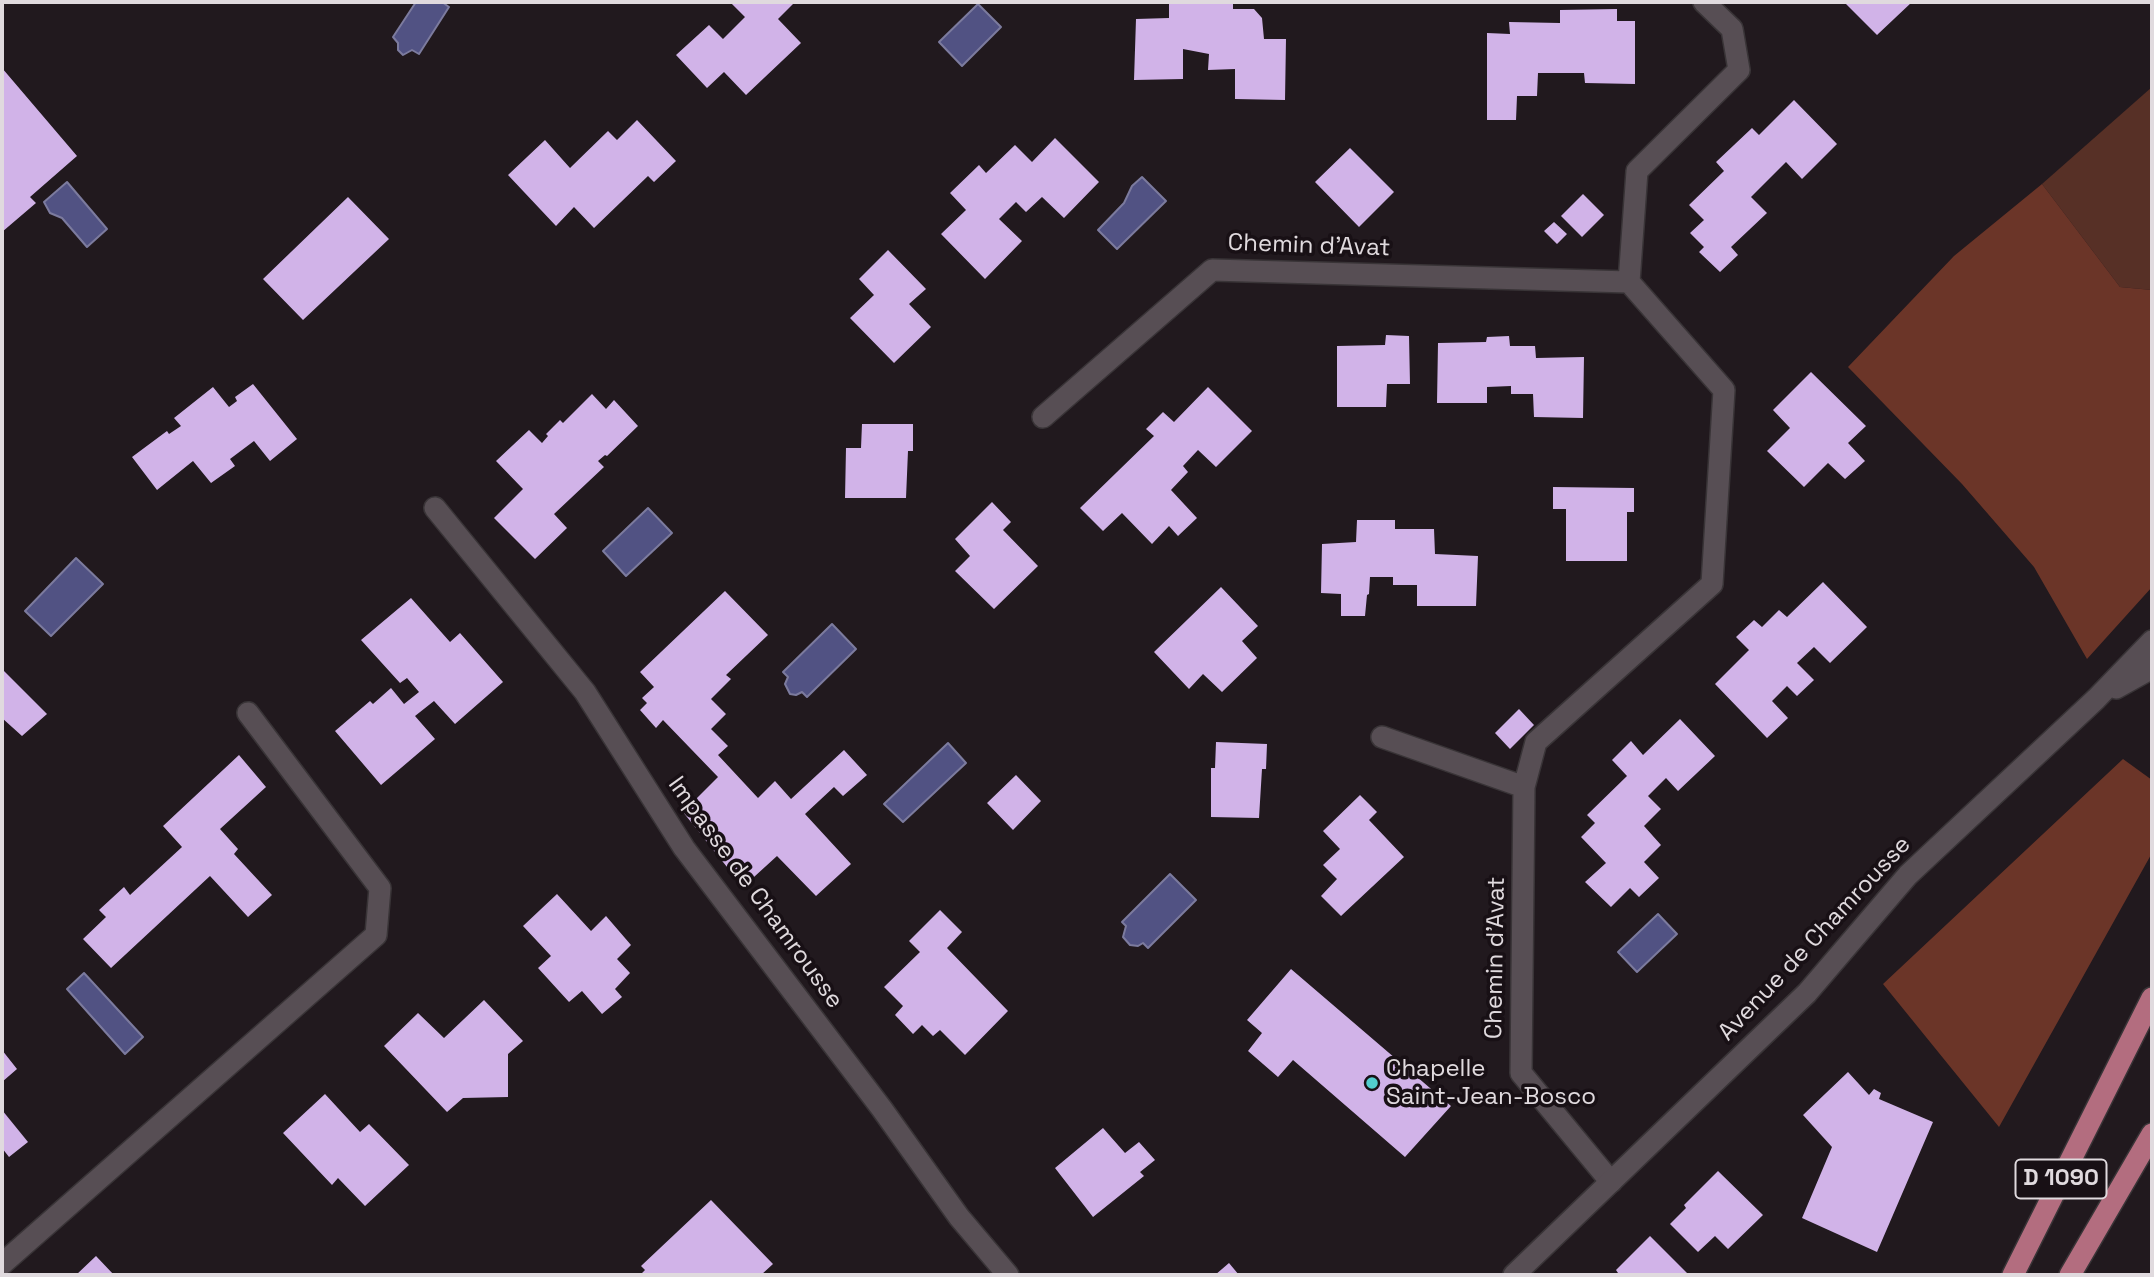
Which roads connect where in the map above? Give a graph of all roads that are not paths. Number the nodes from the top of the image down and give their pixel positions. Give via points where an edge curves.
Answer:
1 (1704, 2) edge
2 (1629, 282) junction
3 (1043, 417) dead end
4 (435, 509) dead end
5 (2152, 641) edge
6 (2152, 668) edge
7 (2096, 699) junction
8 (248, 713) dead end
9 (1382, 737) dead end
10 (1524, 786) junction
11 (2152, 998) edge
12 (2152, 1134) edge
13 (1611, 1182) junction
14 (2, 1264) edge
15 (1008, 1275) edge
16 (1514, 1275) edge
17 (2013, 1275) edge
18 (2070, 1275) edge

1 - 2 street via 1732,29 1739,70 1637,172
2 - 3 street, Chemin d'Avat via 1212,270
2 - 10 street, Chemin d'Avat via 1724,390 1712,584 1536,741
4 - 15 street, Impasse de Chamrousse via 585,692 684,848 959,1217
5 - 7 street, Avenue de Chamrousse
6 - 7 street, Avenue de Chamrousse
7 - 13 street, Avenue de Chamrousse via 1908,875 1807,993
8 - 14 street via 380,888 376,935
9 - 10 street
10 - 13 street, Chemin d'Avat via 1521,1073
11 - 17 main road, D 1090
12 - 18 main road, D 1090
13 - 16 street, Avenue de Chamrousse

